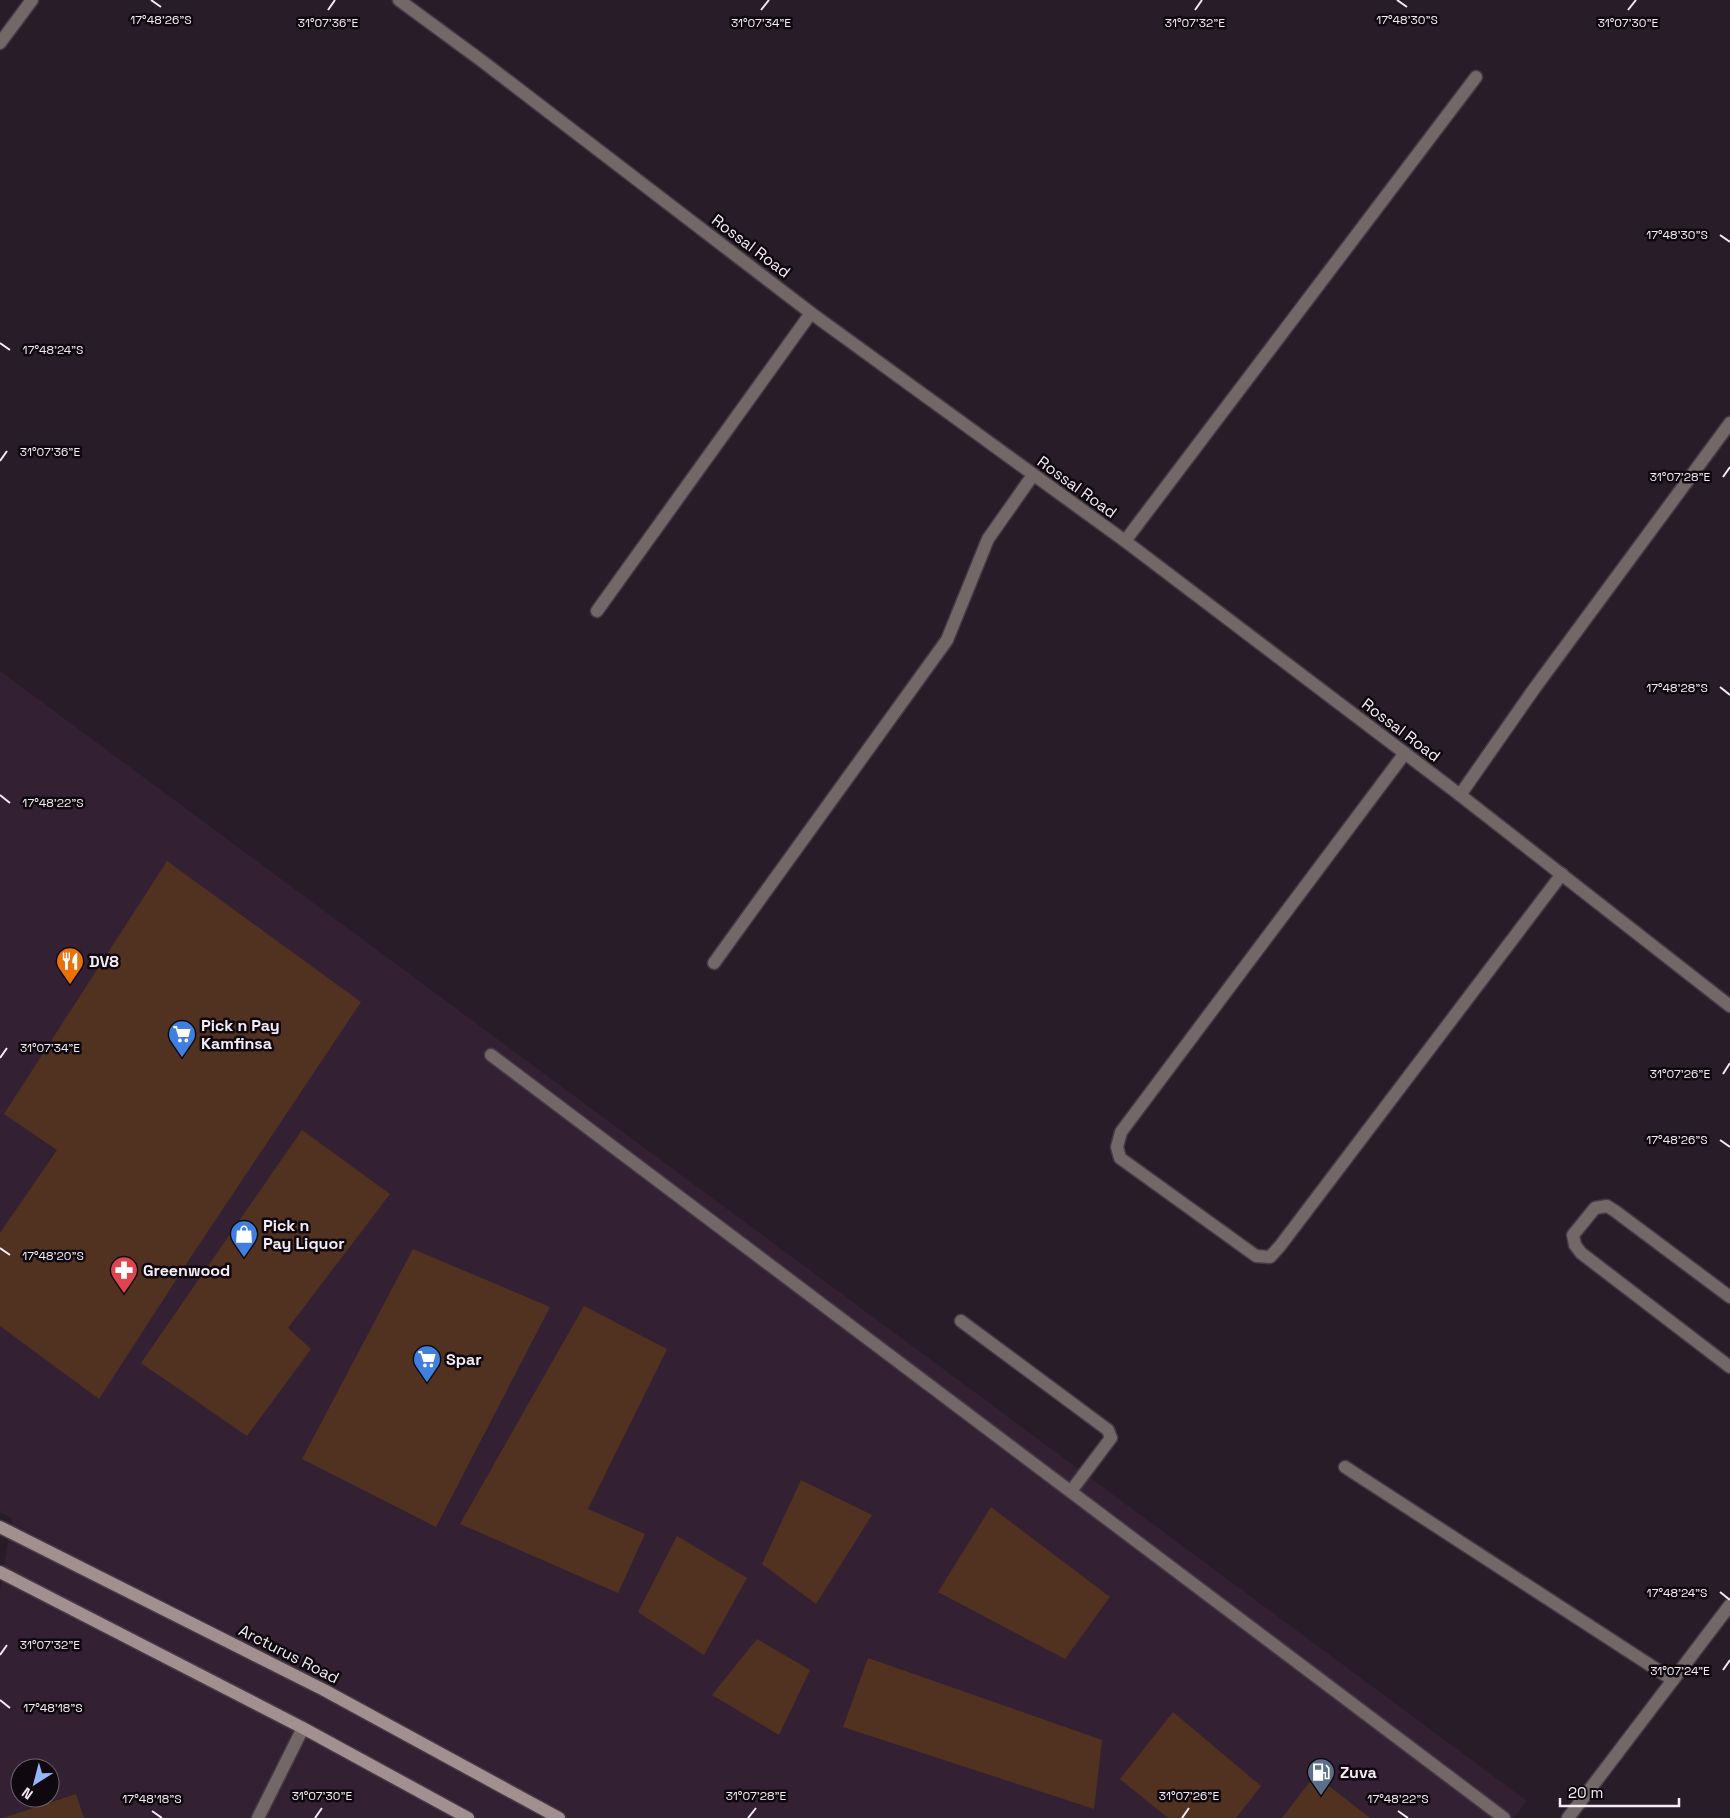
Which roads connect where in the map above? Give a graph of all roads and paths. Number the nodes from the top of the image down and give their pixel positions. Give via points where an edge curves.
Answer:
1 (32, 0) edge
2 (399, 0) edge
3 (0, 43) edge
4 (1476, 77) dead end
5 (811, 313) junction
6 (1730, 423) edge
7 (1033, 475) junction
8 (1125, 541) junction
9 (597, 611) dead end
10 (1405, 753) junction
11 (1460, 795) junction
12 (1562, 874) junction
13 (714, 963) dead end
14 (1730, 1006) edge
15 (491, 1055) dead end
16 (1730, 1297) edge
17 (961, 1321) dead end
18 (1730, 1366) edge
19 (1345, 1467) dead end
20 (1070, 1491) junction
21 (0, 1527) edge
22 (0, 1572) edge
23 (1730, 1605) edge
24 (1673, 1680) junction
25 (303, 1728) junction
26 (258, 1818) edge
27 (468, 1818) edge
28 (559, 1818) edge
29 (1504, 1818) edge
30 (1568, 1818) edge

1 - 3 street
2 - 5 street, Rossal Road
4 - 8 street
5 - 7 street, Rossal Road
5 - 9 street
6 - 11 street
7 - 8 street, Rossal Road
7 - 13 street via 988,539 947,640
8 - 10 street, Rossal Road
10 - 11 street, Rossal Road
10 - 12 street via 1120,1132 1117,1147 1120,1158 1256,1256 1270,1257
11 - 12 street, Rossal Road
12 - 14 street, Rossal Road
15 - 20 street
16 - 18 street via 1607,1206 1595,1208 1573,1235 1580,1253
17 - 20 street via 1108,1430 1111,1438
19 - 24 street
20 - 29 street
21 - 28 main road, Arcturus Road via 324,1690
22 - 25 main road
23 - 24 street
24 - 30 street
25 - 26 street
25 - 27 main road

